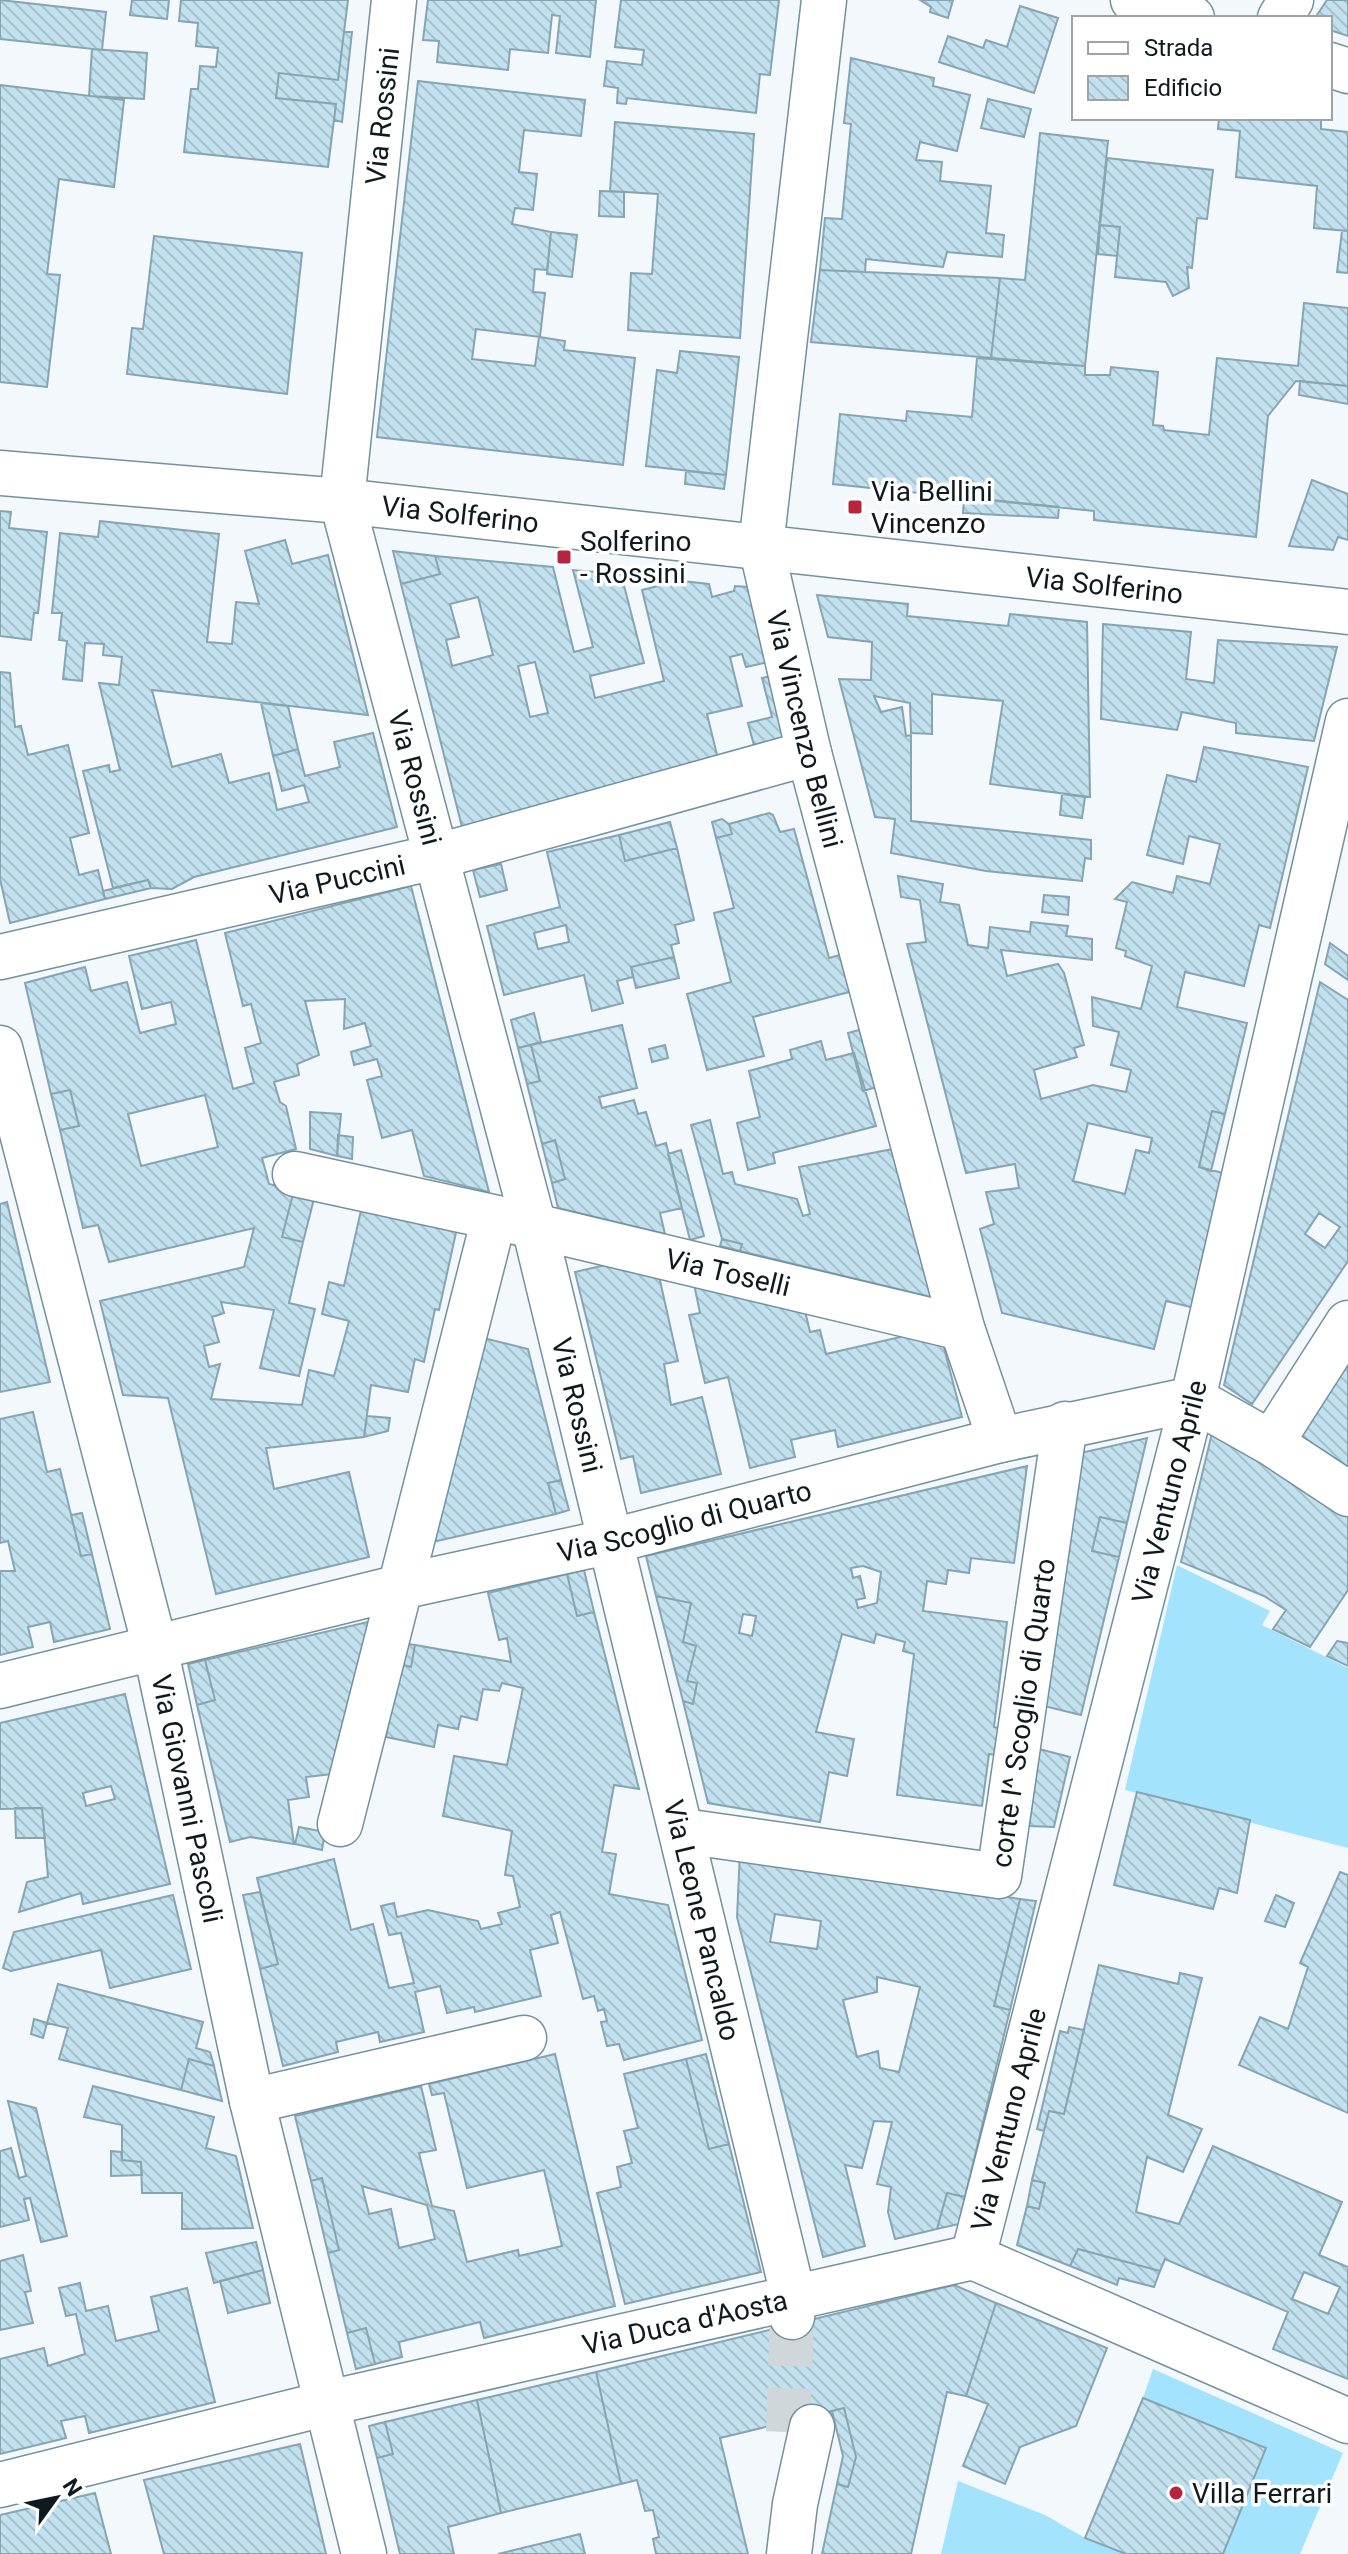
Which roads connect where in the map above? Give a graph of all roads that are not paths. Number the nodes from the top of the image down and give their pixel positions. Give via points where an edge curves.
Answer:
1 (394, 0) edge
2 (824, 0) edge
3 (1133, 0) edge
4 (1185, 16) edge
5 (0, 473) edge
6 (342, 501) junction
7 (761, 546) junction
8 (1348, 612) edge
9 (1348, 722) edge
10 (809, 753) junction
11 (435, 857) junction
12 (0, 957) edge
13 (0, 1048) edge
14 (295, 1174) dead end
15 (514, 1222) junction
16 (1348, 1323) edge
17 (962, 1328) junction
18 (1193, 1399) junction
19 (1065, 1424) junction
20 (1000, 1440) junction
21 (1271, 1443) junction
22 (1348, 1494) edge
23 (612, 1541) junction
24 (400, 1587) junction
25 (155, 1647) junction
26 (0, 1686) edge
27 (340, 1824) dead end
28 (683, 1831) junction
29 (524, 2038) dead end
30 (252, 2101) junction
31 (973, 2257) junction
32 (803, 2306) junction
33 (328, 2403) junction
34 (1348, 2421) edge
35 (800, 2430) tunnel mouth
36 (0, 2485) edge
37 (364, 2554) edge
38 (789, 2554) edge

1 - 6 street, Via Rossini
2 - 7 street, Via Vincenzo Bellini
3 - 4 street
5 - 6 street, Via Solferino
6 - 7 street, Via Solferino
6 - 11 street, Via Rossini
7 - 8 street, Via Solferino
7 - 10 street, Via Vincenzo Bellini
9 - 18 street, Via Ventuno Aprile
10 - 11 street, Via Puccini
10 - 17 street, Via Vincenzo Bellini
11 - 12 street, Via Puccini
11 - 15 street, Via Rossini
13 - 25 street, Via Giovanni Pascoli
14 - 15 street, Via Toselli
15 - 17 street, Via Toselli
15 - 23 street, Via Rossini
15 - 24 street
16 - 21 street
17 - 20 street, Via Vincenzo Bellini
18 - 19 street, Via Scoglio di Quarto
18 - 21 street
18 - 31 street, Via Ventuno Aprile
19 - 20 street, Via Scoglio di Quarto
19 - 28 street, corte I^ Scoglio di Quarto via 999,1876
20 - 23 street, Via Scoglio di Quarto
21 - 22 street
23 - 24 street, Via Scoglio di Quarto
23 - 28 street, Via Leone Pancaldo
24 - 25 street, Via Scoglio di Quarto
24 - 27 street
25 - 26 street, Via Scoglio di Quarto
25 - 30 street, Via Giovanni Pascoli
28 - 32 street, Via Leone Pancaldo
29 - 30 street
30 - 33 street, Via Giovanni Pascoli
31 - 32 street, Via Duca d'Aosta
31 - 34 street
32 - 33 street, Via Duca d'Aosta
33 - 36 street, Via Duca d'Aosta
33 - 37 street, Via Giovanni Pascoli
35 - 38 street

